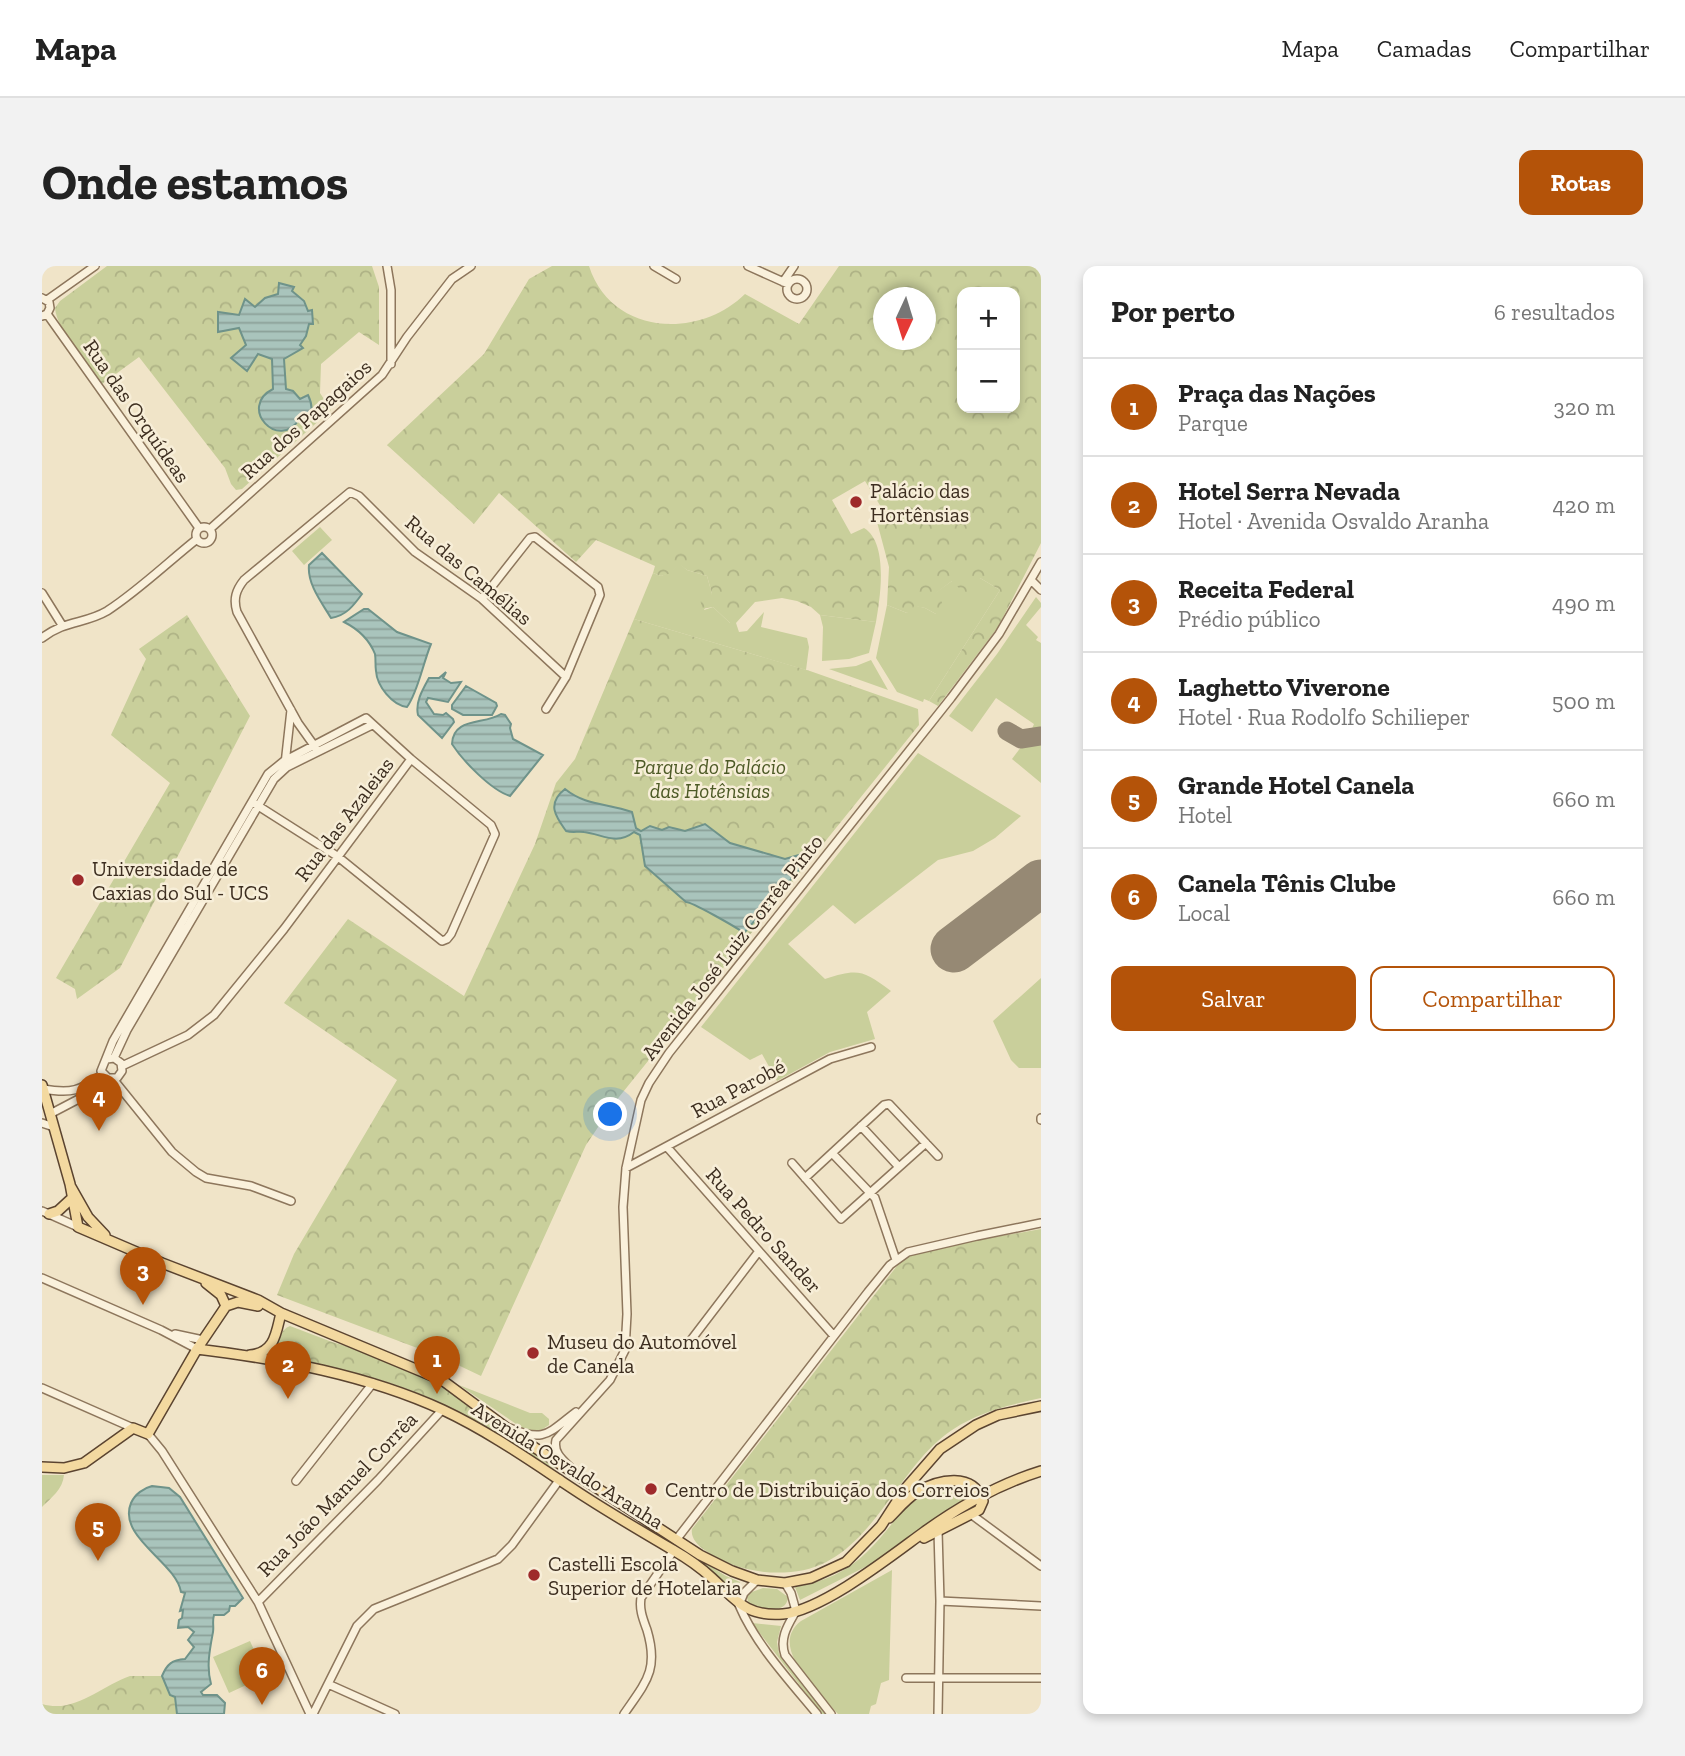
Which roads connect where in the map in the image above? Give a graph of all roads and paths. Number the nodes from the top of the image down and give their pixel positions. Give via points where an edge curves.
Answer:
1 (95, 266) edge
2 (387, 266) edge
3 (471, 266) edge
4 (654, 266) edge
5 (748, 266) edge
6 (794, 266) edge
7 (676, 279) dead end
8 (44, 299) edge
9 (45, 315) edge
10 (390, 331) junction
11 (407, 337) junction
12 (391, 364) junction
13 (199, 528) junction
14 (210, 529) junction
15 (197, 539) junction
16 (1041, 562) edge
17 (1032, 581) junction
18 (1041, 590) edge
19 (42, 593) edge
20 (482, 599) junction
21 (62, 625) junction
22 (42, 638) edge
23 (566, 677) junction
24 (291, 709) junction
25 (546, 709) dead end
26 (372, 725) junction
27 (316, 748) junction
28 (411, 759) junction
29 (285, 764) junction
30 (256, 804) junction
31 (337, 856) junction
32 (871, 1047) dead end
33 (111, 1058) junction
34 (122, 1066) junction
35 (108, 1077) junction
36 (43, 1087) edge
37 (50, 1114) junction
38 (42, 1123) edge
39 (861, 1126) junction
40 (54, 1127) junction
41 (926, 1143) junction
42 (667, 1147) junction
43 (832, 1153) junction
44 (938, 1156) dead end
45 (792, 1163) dead end
46 (898, 1167) junction
47 (626, 1168) junction
48 (806, 1178) junction
49 (70, 1184) junction
50 (870, 1192) junction
51 (71, 1199) junction
52 (291, 1201) dead end
53 (45, 1213) edge
54 (1041, 1223) edge
55 (78, 1227) junction
56 (111, 1241) junction
57 (759, 1251) junction
58 (896, 1259) junction
59 (196, 1277) junction
60 (42, 1278) edge
61 (226, 1306) junction
62 (281, 1313) junction
63 (213, 1326) junction
64 (161, 1330) junction
65 (276, 1333) junction
66 (330, 1333) junction
67 (834, 1336) junction
68 (203, 1340) junction
69 (691, 1340) dead end
70 (271, 1345) junction
71 (197, 1349) junction
72 (223, 1352) junction
73 (239, 1356) junction
74 (301, 1367) junction
75 (373, 1384) junction
76 (42, 1388) edge
77 (588, 1404) junction
78 (1041, 1406) edge
79 (442, 1410) junction
80 (504, 1425) junction
81 (134, 1428) junction
82 (148, 1434) junction
83 (42, 1467) edge
84 (1041, 1471) edge
85 (580, 1477) junction
86 (560, 1479) junction
87 (296, 1481) dead end
88 (981, 1496) junction
89 (618, 1503) junction
90 (972, 1515) junction
91 (881, 1526) junction
92 (939, 1531) junction
93 (675, 1545) junction
94 (906, 1546) junction
95 (1041, 1566) edge
96 (757, 1580) junction
97 (785, 1583) junction
98 (940, 1601) junction
99 (258, 1602) junction
100 (739, 1605) junction
101 (1041, 1606) edge
102 (796, 1611) junction
103 (906, 1678) dead end
104 (939, 1678) junction
105 (1041, 1678) edge
106 (328, 1684) junction
107 (312, 1714) edge
108 (395, 1714) edge
109 (624, 1714) edge
110 (817, 1714) edge
111 (831, 1714) edge
112 (938, 1714) edge

1 - 8 street
2 - 10 street
3 - 11 street, Rua dos Papagaios via 454,277
4 - 7 street
5 - 6 street via 786,283
8 - 9 street via 50,308
9 - 13 street, Rua das Orquídeas
10 - 11 street
10 - 12 street
11 - 12 street, Rua dos Papagaios
12 - 14 street, Rua dos Papagaios
13 - 14 street
13 - 15 street
14 - 15 street via 208,542
15 - 21 street via 109,609
16 - 17 street, Avenida José Luiz Corrêa Pinto
17 - 18 street
17 - 47 street, Avenida José Luiz Corrêa Pinto via 951,698 669,1053 641,1100
19 - 21 street
20 - 23 street, Rua das Camélias
20 - 23 street via 535,537 600,591
20 - 24 street, Rua das Camélias via 415,552 350,492 244,580 236,593 237,612
21 - 22 street
23 - 25 street
24 - 27 street
24 - 29 street
26 - 27 street
26 - 27 street via 366,718
26 - 28 street
27 - 29 street
28 - 31 street, Rua das Azaleias
28 - 31 street via 495,832 451,934 440,940
29 - 30 street
30 - 31 street
30 - 33 street via 113,1041
31 - 34 street, Rua das Azaleias via 214,1015 188,1035
32 - 42 street, Rua Parobé via 830,1059
33 - 34 street
33 - 35 street via 101,1067
34 - 35 street via 120,1075
35 - 36 street via 74,1091
35 - 37 street via 92,1092
35 - 52 street via 162,1141 196,1172
36 - 37 main road
37 - 40 main road
38 - 40 street
39 - 41 street via 889,1104
39 - 43 street
39 - 46 street
40 - 49 main road
41 - 44 street
41 - 46 street
42 - 47 street, Rua Parobé
42 - 57 street, Rua Pedro Sander
43 - 48 street
43 - 50 street
45 - 48 street
46 - 50 street
47 - 77 street, Avenida José Luiz Corrêa Pinto via 626,1340 610,1380
48 - 50 street via 841,1219
49 - 51 main road
49 - 56 main road via 88,1217
50 - 58 street
51 - 53 main road via 58,1211
51 - 55 main road
53 - 55 street
54 - 58 street via 921,1248
55 - 56 main road
56 - 59 main road
57 - 67 street, Rua Pedro Sander
57 - 69 street
58 - 67 street
59 - 61 main road via 211,1285
59 - 62 main road
60 - 64 street, Avenida Osvaldo Aranha
61 - 62 main road via 244,1302
61 - 63 main road
62 - 65 main road
62 - 66 main road
63 - 68 main road
63 - 72 main road via 213,1341
64 - 68 street, Avenida Osvaldo Aranha
64 - 71 street, Avenida Osvaldo Aranha
65 - 66 main road via 288,1324
65 - 70 main road
66 - 80 main road via 442,1380
67 - 93 street
68 - 71 main road
70 - 73 main road via 262,1353
70 - 74 main road via 275,1358
71 - 72 main road, Avenida Osvaldo Aranha
71 - 82 main road
72 - 73 main road, Avenida Osvaldo Aranha
73 - 74 main road, Avenida Osvaldo Aranha
74 - 75 main road, Avenida Osvaldo Aranha
75 - 79 main road, Avenida Osvaldo Aranha
75 - 87 street
76 - 81 street
77 - 80 street, Avenida José Luiz Corrêa Pinto via 541,1436
77 - 85 street, Avenida José Luiz Corrêa Pinto via 555,1443 557,1454
78 - 91 main road via 998,1415 957,1436 922,1468
79 - 86 main road, Avenida Osvaldo Aranha
79 - 99 street, Rua João Manuel Corrêa
80 - 85 main road
81 - 82 main road
81 - 83 main road via 84,1463
82 - 99 street
84 - 88 main road
85 - 89 main road
86 - 89 main road via 571,1479
86 - 93 main road, Avenida Osvaldo Aranha
86 - 106 street via 498,1559 365,1616
88 - 90 main road via 982,1506
88 - 91 main road via 969,1482 933,1485 911,1496
88 - 94 main road
89 - 93 main road
90 - 92 main road
90 - 95 street
91 - 97 main road via 846,1562 811,1578
92 - 94 main road
92 - 98 street
93 - 96 main road
93 - 100 main road, Avenida Osvaldo Aranha
93 - 109 street via 641,1598 652,1662
94 - 102 main road
96 - 97 main road
96 - 100 street
97 - 102 street
98 - 101 street
98 - 104 street
99 - 107 street
100 - 102 main road via 769,1614
100 - 110 street via 750,1628
102 - 111 street via 782,1648
103 - 104 street
104 - 105 street
104 - 112 street
106 - 107 street
106 - 108 street

